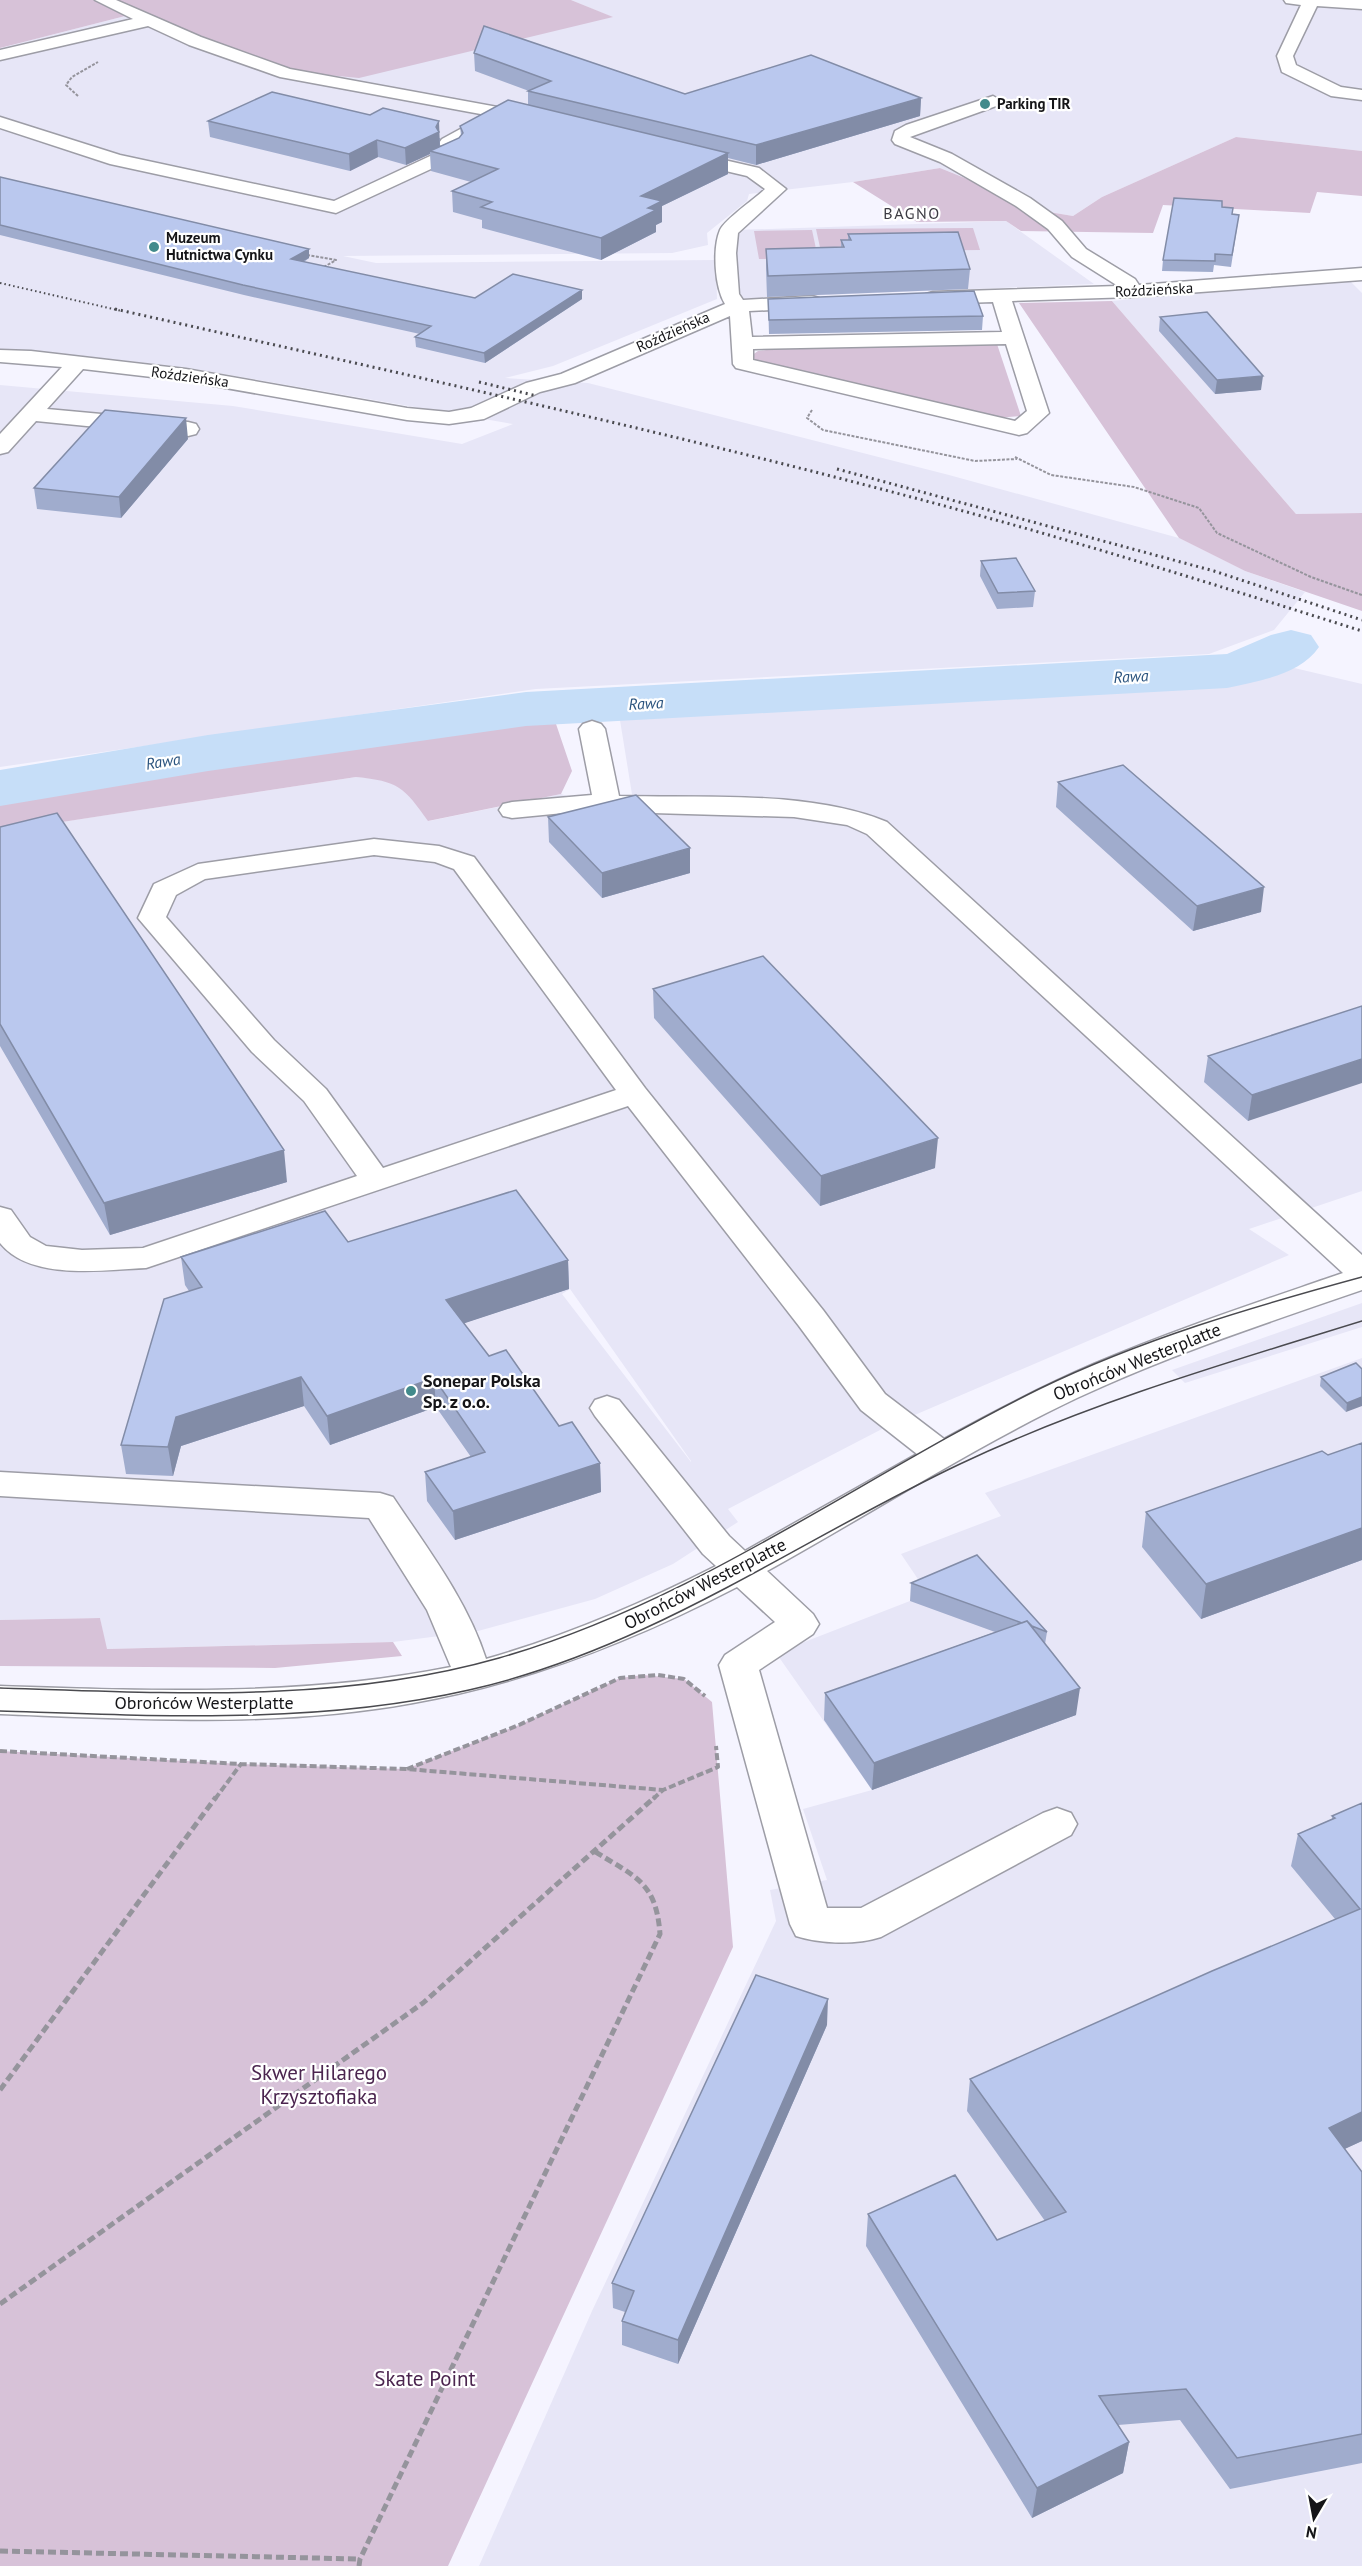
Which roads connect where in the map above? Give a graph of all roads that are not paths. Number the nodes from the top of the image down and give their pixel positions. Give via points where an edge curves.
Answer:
1 (103, 0) edge
2 (1292, 0) edge
3 (1311, 2) junction
4 (1362, 4) edge
5 (148, 21) junction
6 (0, 55) edge
7 (1362, 95) edge
8 (424, 97) junction
9 (993, 101) dead end
10 (395, 111) edge
11 (506, 112) junction
12 (0, 122) edge
13 (551, 123) edge
14 (663, 150) edge
15 (1362, 274) edge
16 (1133, 291) junction
17 (1001, 297) junction
18 (919, 299) edge
19 (837, 301) edge
20 (737, 306) junction
21 (1014, 338) junction
22 (742, 343) junction
23 (0, 356) edge
24 (78, 362) junction
25 (31, 414) junction
26 (188, 429) dead end
27 (0, 447) edge
28 (592, 729) dead end
29 (607, 803) junction
30 (512, 810) dead end
31 (634, 1094) junction
32 (377, 1181) junction
33 (0, 1217) edge
34 (1362, 1273) edge
35 (1362, 1278) edge
36 (607, 1408) dead end
37 (941, 1455) junction
38 (0, 1484) edge
39 (740, 1569) junction
40 (472, 1677) junction
41 (0, 1700) edge
42 (1057, 1824) dead end

1 - 5 street
2 - 3 street
3 - 4 street
3 - 7 street via 1285,56 1288,68 1337,92
5 - 6 street
5 - 8 street via 286,73
8 - 10 street
8 - 11 street
9 - 16 street via 912,129 901,135 901,140 946,158 1023,202 1056,225 1079,253 1128,283
11 - 12 street via 448,143 453,152 336,207 116,160
11 - 13 street
14 - 20 street via 753,172 777,189 729,231 729,294
15 - 16 street, Roździeńska
16 - 17 street, Roździeńska
17 - 18 street, Roździeńska
17 - 21 street
19 - 20 street, Roździeńska
20 - 22 street
20 - 24 street, Roździeńska via 568,379 533,387 476,414 449,418 186,375
21 - 22 street
21 - 22 street via 1038,413 1019,428 743,364
23 - 24 street, Roździeńska
24 - 25 street
25 - 26 street
25 - 27 street
28 - 29 street
29 - 30 street
29 - 34 street via 794,809 853,818 877,828
31 - 32 street
31 - 32 street via 464,863 440,854 374,846 198,872 164,890 152,918 263,1046 315,1095
31 - 37 street via 873,1402
32 - 33 street via 146,1258 40,1257 20,1246
35 - 37 street, Obrońców Westerplatte via 1109,1370
36 - 39 street via 716,1545
37 - 39 street, Obrońców Westerplatte
38 - 40 street via 380,1506 437,1596 464,1648
39 - 40 street, Obrońców Westerplatte via 594,1639
39 - 42 street via 800,1624 738,1665 811,1924 866,1925
40 - 41 street, Obrońców Westerplatte via 384,1694 254,1706

